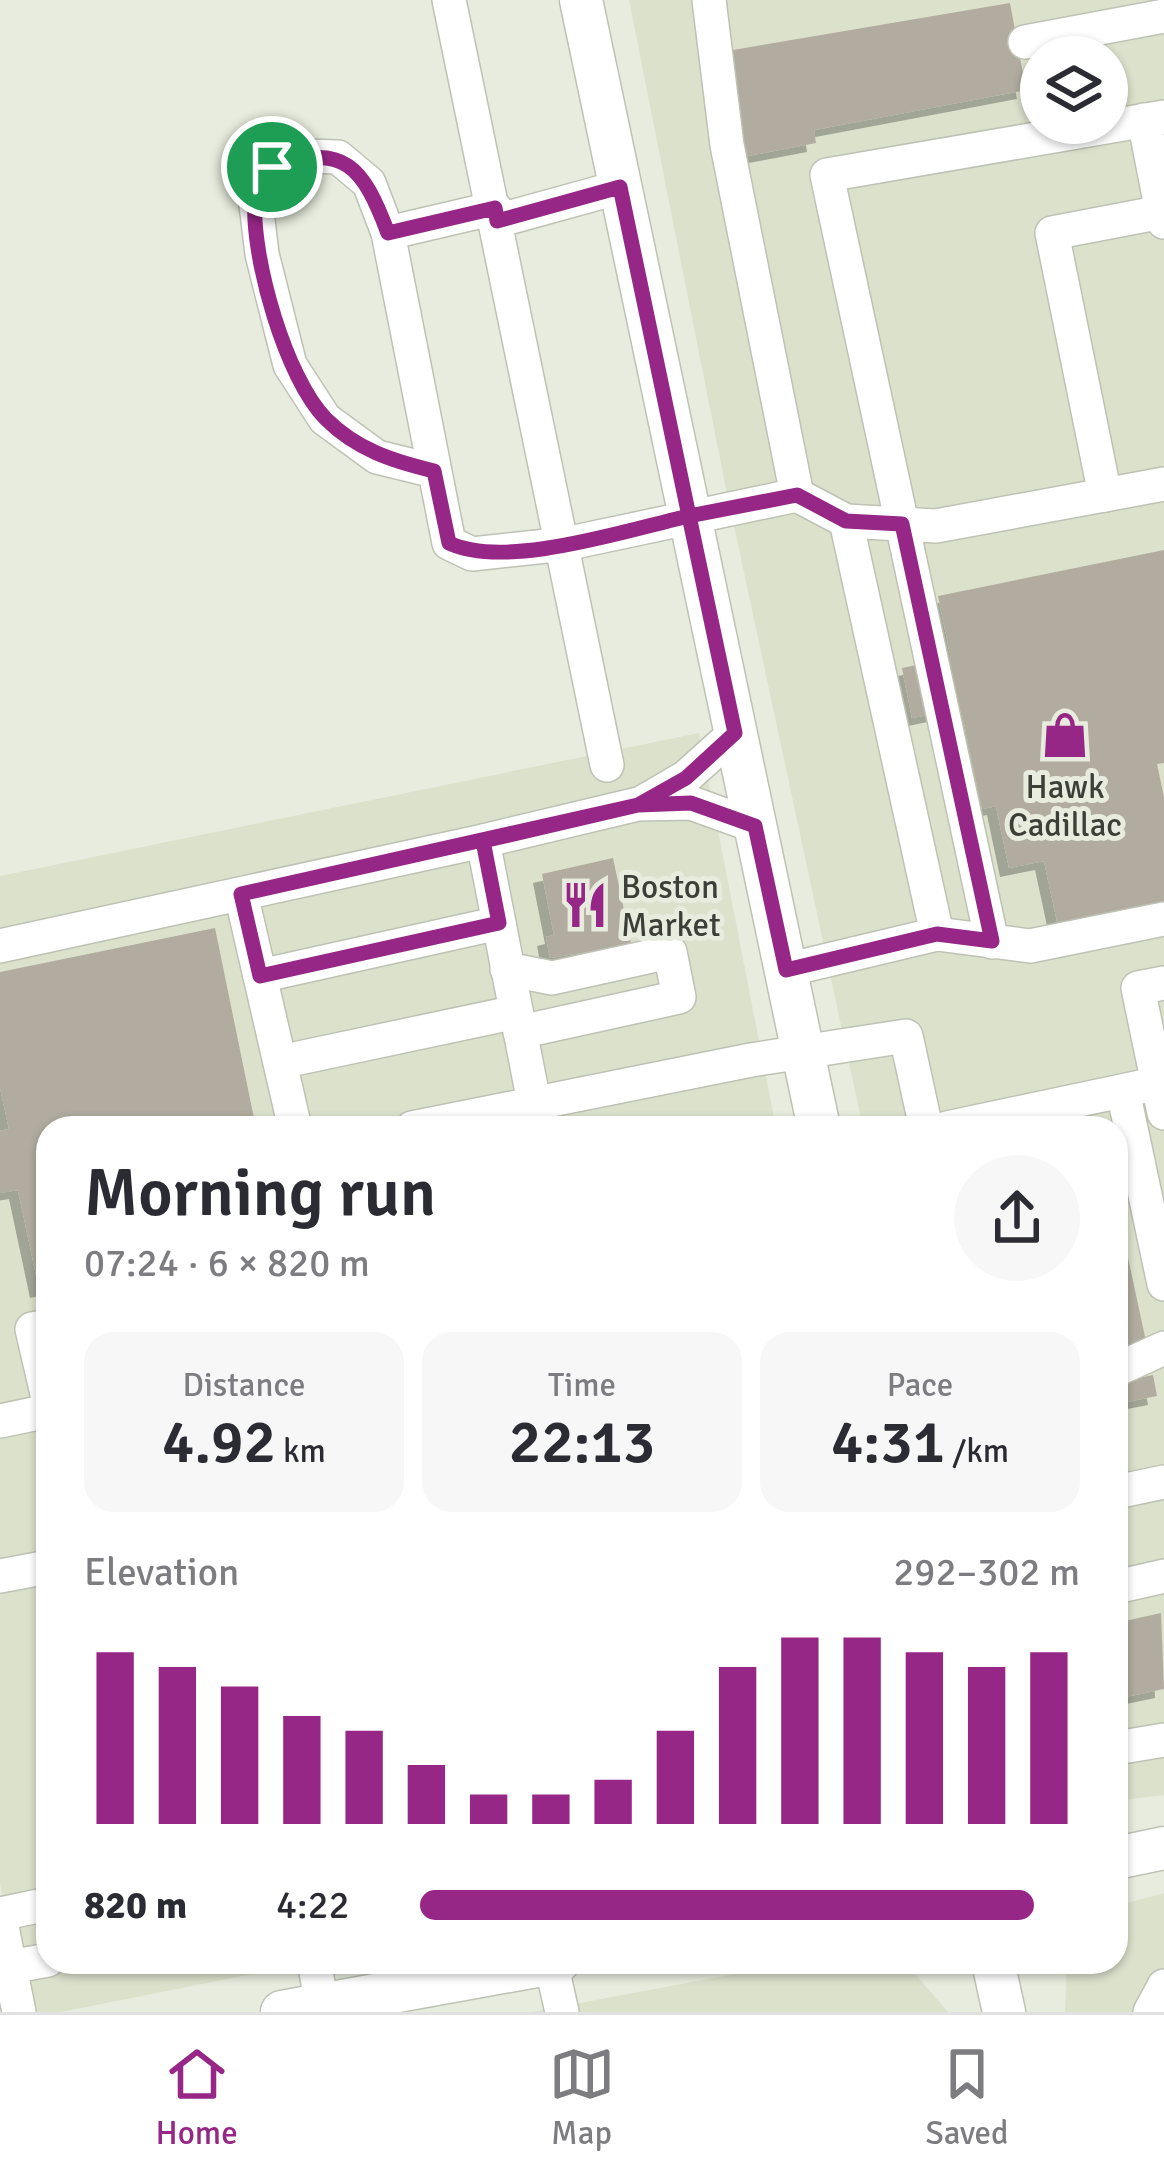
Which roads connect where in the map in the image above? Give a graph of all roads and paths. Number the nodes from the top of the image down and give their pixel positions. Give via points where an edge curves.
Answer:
1 (449, 0) edge
2 (581, 0) edge
3 (709, 0) edge
4 (1164, 16) edge
5 (1057, 36) edge
6 (1154, 119) edge
7 (620, 187) junction
8 (496, 214) junction
9 (1163, 217) edge
10 (388, 233) junction
11 (434, 471) junction
12 (1164, 484) edge
13 (797, 495) junction
14 (1106, 495) junction
15 (689, 516) junction
16 (846, 521) junction
17 (902, 524) junction
18 (565, 544) junction
19 (735, 733) junction
20 (608, 765) dead end
21 (638, 805) junction
22 (755, 826) junction
23 (483, 841) junction
24 (241, 894) junction
25 (1164, 919) edge
26 (499, 923) junction
27 (937, 934) junction
28 (992, 941) junction
29 (0, 946) edge
30 (507, 969) junction
31 (786, 970) junction
32 (260, 976) junction
33 (1164, 983) edge
34 (518, 1022) junction
35 (803, 1051) junction
36 (280, 1062) junction
37 (1123, 1091) junction
38 (1162, 1093) edge
39 (536, 1115) edge
40 (292, 1116) edge
41 (817, 1116) edge
42 (923, 1116) edge
43 (1025, 1116) edge
44 (1164, 1284) edge
45 (1164, 1348) edge
46 (1128, 1367) edge
47 (36, 1414) edge
48 (0, 1421) edge
49 (1164, 1482) edge
50 (1128, 1490) edge
51 (36, 1569) edge
52 (0, 1576) edge
53 (1164, 1576) edge
54 (1128, 1584) edge
55 (1164, 1741) edge
56 (1128, 1746) edge
57 (1164, 1848) edge
58 (1128, 1856) edge
59 (36, 1907) edge
60 (0, 1915) edge
61 (36, 1962) edge
62 (10, 1967) junction
63 (311, 1974) edge
64 (510, 1974) edge
65 (557, 1974) edge
66 (996, 1974) edge
67 (1164, 1987) edge
68 (399, 2001) edge
69 (303, 2008) edge
70 (20, 2012) edge
71 (562, 2012) edge
72 (1004, 2012) edge
73 (1150, 2012) edge

1 - 8 lane
2 - 7 main road
3 - 13 lane via 727,145
4 - 5 lane
6 - 9 lane
6 - 17 lane via 826,175
7 - 8 lane
7 - 15 main road
8 - 10 lane
8 - 18 lane
9 - 14 lane via 1052,233
10 - 11 lane
10 - 11 lane via 369,183 338,157 272,167 255,196 290,365 326,419 377,457
11 - 18 lane via 449,543 472,554
12 - 14 lane
13 - 15 lane
13 - 16 lane
14 - 17 lane via 936,526
15 - 18 lane
15 - 19 main road
16 - 17 lane
16 - 27 lane
17 - 28 lane
18 - 20 lane
19 - 21 lane via 686,778
19 - 22 main road
21 - 22 lane via 691,803
21 - 23 lane
22 - 31 main road
23 - 24 lane
23 - 26 lane
24 - 29 lane
24 - 32 lane
25 - 28 lane via 1030,946
26 - 30 lane
26 - 32 lane
27 - 28 lane
27 - 31 lane
30 - 34 lane
30 - 34 lane via 552,978 670,952 680,998
31 - 35 main road
32 - 36 lane
33 - 38 lane via 1138,988
34 - 36 lane
34 - 39 lane
35 - 39 lane
35 - 41 main road
35 - 42 lane via 906,1036
36 - 40 lane
37 - 38 lane
37 - 43 lane
37 - 44 lane
45 - 46 lane
47 - 48 lane
49 - 50 lane
51 - 52 lane
53 - 54 lane
55 - 56 lane
57 - 58 main road
59 - 60 lane
60 - 62 lane
61 - 62 lane
62 - 70 lane
63 - 69 lane
64 - 68 main road
65 - 71 lane
66 - 72 main road
67 - 73 lane
68 - 69 main road

